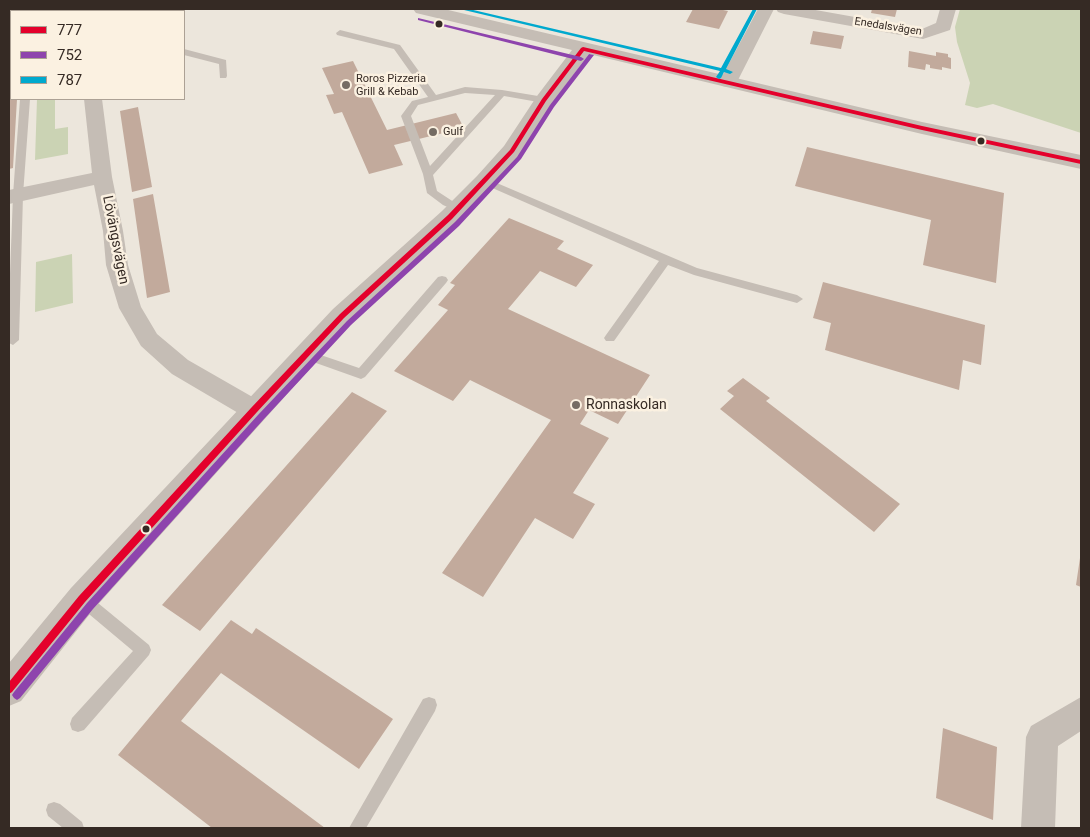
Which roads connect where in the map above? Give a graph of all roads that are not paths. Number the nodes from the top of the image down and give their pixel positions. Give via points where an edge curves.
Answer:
1 (422, 9) edge
2 (766, 9) edge
3 (784, 9) edge
4 (948, 9) edge
5 (340, 33) dead end
6 (583, 48) junction
7 (185, 52) edge
8 (223, 76) dead end
9 (728, 82) junction
10 (502, 93) junction
11 (433, 97) junction
12 (25, 100) edge
13 (93, 100) edge
14 (544, 100) junction
15 (1081, 162) edge
16 (428, 174) junction
17 (102, 177) junction
18 (485, 181) junction
19 (13, 196) edge
20 (458, 208) junction
21 (666, 260) junction
22 (442, 280) dead end
23 (797, 299) dead end
24 (610, 338) dead end
25 (13, 340) dead end
26 (306, 355) junction
27 (254, 410) junction
28 (82, 599) junction
29 (9, 689) edge
30 (429, 705) dead end
31 (1081, 713) edge
32 (78, 724) dead end
33 (54, 810) dead end
34 (76, 828) edge
35 (357, 828) edge
36 (1038, 828) edge

1 - 6 street
2 - 9 street
3 - 4 street, Enedalsvägen via 923,34 944,26
5 - 11 lane via 397,47
6 - 9 street
6 - 14 street
7 - 8 lane via 223,62
9 - 15 street
10 - 11 lane via 465,90
10 - 14 lane
10 - 16 lane
11 - 16 lane via 415,103 406,116
12 - 19 lane
13 - 17 street, Lövängsvägen
14 - 18 street via 512,151
16 - 20 lane via 432,193
17 - 19 street
17 - 27 street, Lövängsvägen via 114,231 117,265 130,308 149,340 180,367
18 - 20 street
18 - 21 lane
19 - 25 lane
20 - 26 street via 342,316
21 - 23 lane via 694,271
21 - 24 lane
22 - 26 lane via 361,374
26 - 27 street
27 - 28 street
28 - 29 street
28 - 32 lane via 144,650
30 - 35 lane
31 - 36 street via 1042,737
33 - 34 lane

